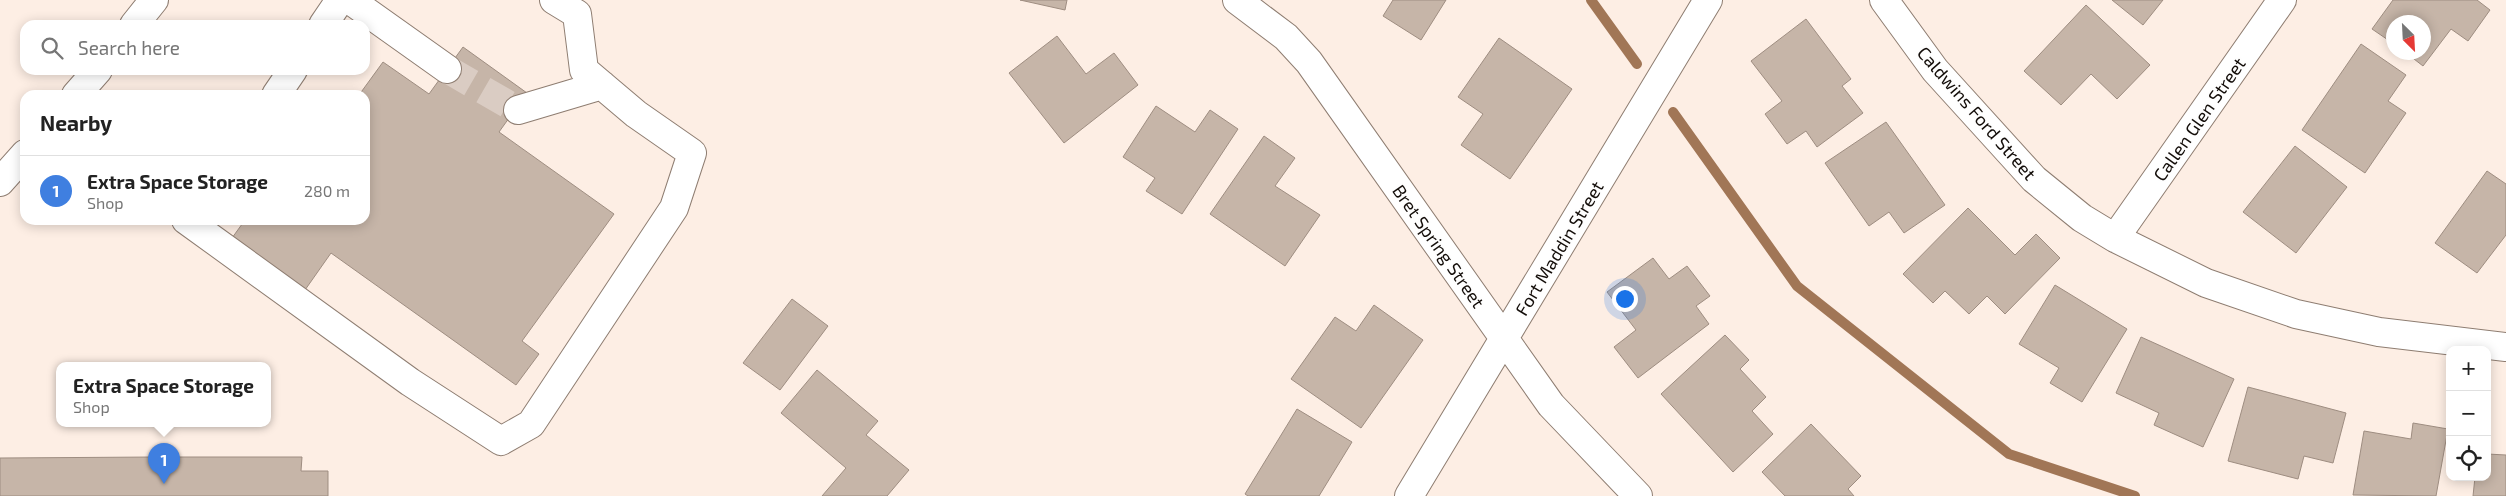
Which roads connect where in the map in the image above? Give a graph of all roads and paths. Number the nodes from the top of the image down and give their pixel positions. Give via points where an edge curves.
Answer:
1 (154, 0) edge
2 (340, 0) edge
3 (350, 0) edge
4 (554, 0) edge
5 (1238, 0) edge
6 (1708, 0) edge
7 (1884, 0) edge
8 (2282, 0) edge
9 (138, 20) edge
10 (326, 20) edge
11 (447, 69) tunnel mouth
12 (94, 75) edge
13 (290, 75) edge
14 (602, 85) junction
15 (80, 90) edge
16 (279, 90) edge
17 (518, 110) dead end
18 (20, 160) edge
19 (0, 182) edge
20 (194, 225) edge
21 (2115, 238) junction
22 (1504, 339) junction
23 (2506, 347) edge
24 (1409, 496) edge
25 (1638, 496) edge

1 - 9 street
2 - 10 street
3 - 11 street
4 - 14 street via 577,14 584,70
5 - 22 street, Bret Spring Street via 1286,37 1309,62
6 - 22 street, Fort Maddin Street
7 - 21 street, Caldwins Ford Street via 1935,70 2034,179 2082,218
8 - 21 street, Callen Glen Street
12 - 15 street
13 - 16 street
14 - 17 street
14 - 20 street via 636,114 692,153 674,208 610,305 531,424 501,441 410,382
18 - 19 street
21 - 23 street, Caldwins Ford Street via 2206,283 2296,314 2379,332
22 - 24 street, Fort Maddin Street
22 - 25 street, Bret Spring Street via 1551,405

